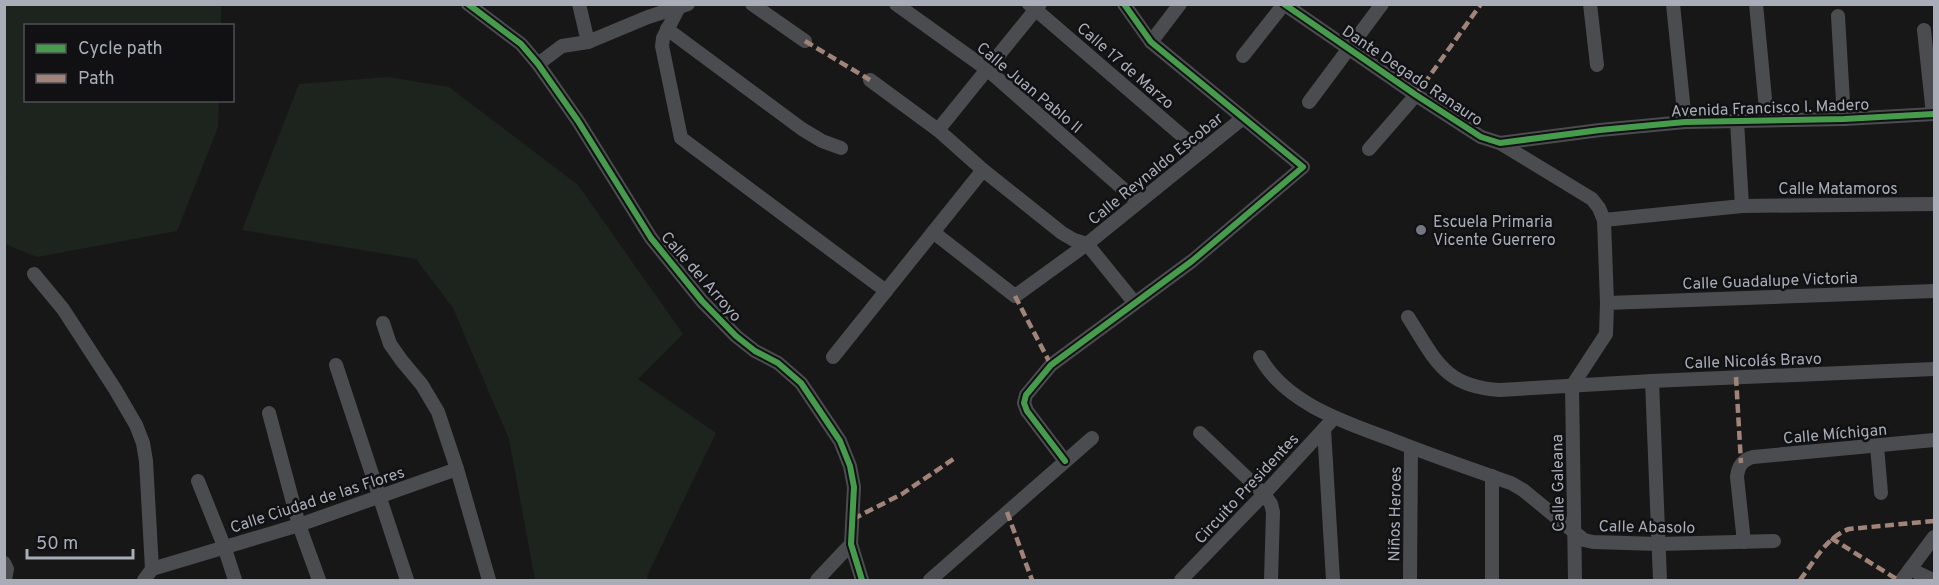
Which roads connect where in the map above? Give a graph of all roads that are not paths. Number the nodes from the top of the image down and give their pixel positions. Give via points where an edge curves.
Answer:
1 (468, 4) edge
2 (579, 4) edge
3 (752, 4) edge
4 (896, 4) edge
5 (1124, 4) edge
6 (1180, 4) edge
7 (1284, 4) edge
8 (1382, 4) edge
9 (1590, 4) edge
10 (1673, 4) edge
11 (1756, 4) edge
12 (683, 6) edge
13 (1035, 6) edge
14 (1839, 16) dead end
15 (667, 29) junction
16 (1924, 30) dead end
17 (805, 41) dead end
18 (588, 42) junction
19 (1151, 42) junction
20 (1349, 49) junction
21 (1243, 56) dead end
22 (537, 64) junction
23 (1597, 65) dead end
24 (988, 70) junction
25 (870, 80) dead end
26 (1416, 95) junction
27 (1309, 102) dead end
28 (1934, 114) edge
29 (1243, 118) junction
30 (1844, 119) junction
31 (1767, 120) junction
32 (1737, 121) junction
33 (1685, 122) junction
34 (938, 130) junction
35 (1500, 143) junction
36 (841, 148) dead end
37 (1369, 149) dead end
38 (1201, 152) junction
39 (983, 170) junction
40 (1138, 202) junction
41 (1935, 204) edge
42 (1742, 206) junction
43 (1604, 220) junction
44 (933, 232) junction
45 (1087, 244) junction
46 (34, 274) dead end
47 (886, 291) junction
48 (1935, 291) edge
49 (1134, 302) junction
50 (1607, 303) junction
51 (1408, 317) dead end
52 (383, 323) dead end
53 (833, 357) dead end
54 (1260, 357) dead end
55 (336, 365) dead end
56 (1935, 369) edge
57 (1652, 381) junction
58 (1572, 386) junction
59 (269, 413) dead end
60 (1334, 418) junction
61 (1324, 429) junction
62 (1200, 433) dead end
63 (1092, 438) dead end
64 (1935, 440) edge
65 (1877, 446) junction
66 (1411, 448) junction
67 (1065, 461) junction
68 (457, 469) junction
69 (1492, 476) junction
70 (198, 481) dead end
71 (1881, 493) dead end
72 (1264, 494) junction
73 (379, 498) junction
74 (299, 525) junction
75 (1575, 533) junction
76 (1935, 537) edge
77 (1774, 541) dead end
78 (1744, 542) junction
79 (851, 544) junction
80 (1659, 544) junction
81 (224, 546) junction
82 (4, 563) edge
83 (1910, 568) junction
84 (148, 575) edge
85 (5, 580) edge
86 (235, 580) edge
87 (319, 580) edge
88 (407, 580) edge
89 (489, 580) edge
90 (817, 580) edge
91 (862, 580) edge
92 (930, 580) edge
93 (1181, 580) edge
94 (1271, 580) edge
95 (1333, 580) edge
96 (1410, 580) edge
97 (1492, 580) edge
98 (1575, 580) edge
99 (1660, 580) edge
100 (1902, 580) edge
101 (1933, 580) edge

1 - 22 street, Calle del Arroyo via 521,44
2 - 18 street
3 - 17 street
4 - 24 street, Calle Juan Pablo II
5 - 19 street
6 - 19 street
7 - 20 street, Dante Degado Ranauro
7 - 21 street
8 - 20 street
9 - 23 street
10 - 33 street
11 - 31 street
12 - 15 street
12 - 18 street
13 - 24 street
13 - 38 street, Calle 17 de Marzo
14 - 30 street
15 - 36 street via 802,129
15 - 47 street via 662,46 681,138
16 - 28 street
18 - 22 street via 562,46
19 - 29 street
20 - 26 street, Dante Degado Ranauro
20 - 27 street
22 - 79 street, Calle del Arroyo via 578,121 651,238 736,336 801,383 840,441 854,487
24 - 34 street
24 - 40 street, Calle Juan Pablo II
25 - 34 street
26 - 35 street, Dante Degado Ranauro via 1481,137
26 - 37 street
28 - 30 street, Avenida Francisco I. Madero
29 - 38 street, Calle Reynaldo Escobar
29 - 49 street via 1303,167 1192,261
30 - 31 street, Avenida Francisco I. Madero
31 - 32 street, Avenida Francisco I. Madero
32 - 33 street, Avenida Francisco I. Madero
32 - 42 street
33 - 35 street, Avenida Francisco I. Madero
34 - 39 street
35 - 43 street, Dante Degado Ranauro via 1592,199
38 - 40 street, Calle Reynaldo Escobar
39 - 44 street
39 - 45 street via 1062,233
40 - 45 street, Calle Reynaldo Escobar
41 - 42 street, Calle Matamoros
42 - 43 street, Calle Matamoros
43 - 50 street
44 - 45 street, Calle Reynaldo Escobar via 1014,296
44 - 47 street
45 - 49 street
46 - 84 street via 83,339 143,443
47 - 53 street
48 - 50 street, Calle Guadalupe Victoria
49 - 67 street via 1051,365 1026,395 1027,411
50 - 58 street via 1606,334
51 - 58 street, Calle Nicolás Bravo via 1435,360 1462,383 1500,390
52 - 68 street via 390,344 438,412
54 - 60 street, Calle Abasolo via 1269,372 1293,393
55 - 73 street
56 - 57 street, Calle Nicolás Bravo
57 - 58 street, Calle Nicolás Bravo
57 - 80 street
58 - 75 street, Calle Galeana
59 - 74 street
60 - 61 street, Circuito Presidentes
60 - 66 street, Calle Abasolo
61 - 72 street, Circuito Presidentes
61 - 95 street
62 - 72 street
63 - 67 street
64 - 65 street, Calle Míchigan
65 - 71 street
65 - 78 street, Calle Míchigan via 1746,459 1737,477
66 - 69 street, Calle Abasolo
66 - 96 street, Niños Heroes
67 - 92 street
68 - 73 street, Calle Ciudad de las Flores
68 - 89 street
69 - 75 street, Calle Abasolo via 1523,490
69 - 97 street
70 - 81 street
72 - 93 street, Circuito Presidentes
72 - 94 street via 1273,512
73 - 74 street, Calle Ciudad de las Flores
73 - 88 street
74 - 81 street, Calle Ciudad de las Flores
74 - 87 street
75 - 80 street, Calle Abasolo via 1593,543
75 - 98 street, Calle Galeana
76 - 83 street
77 - 78 street, Calle Abasolo
78 - 80 street, Calle Abasolo
79 - 90 street
79 - 91 street, Calle del Arroyo
80 - 99 street
81 - 84 street, Calle Ciudad de las Flores
81 - 86 street
82 - 85 street
83 - 100 street
83 - 101 street

